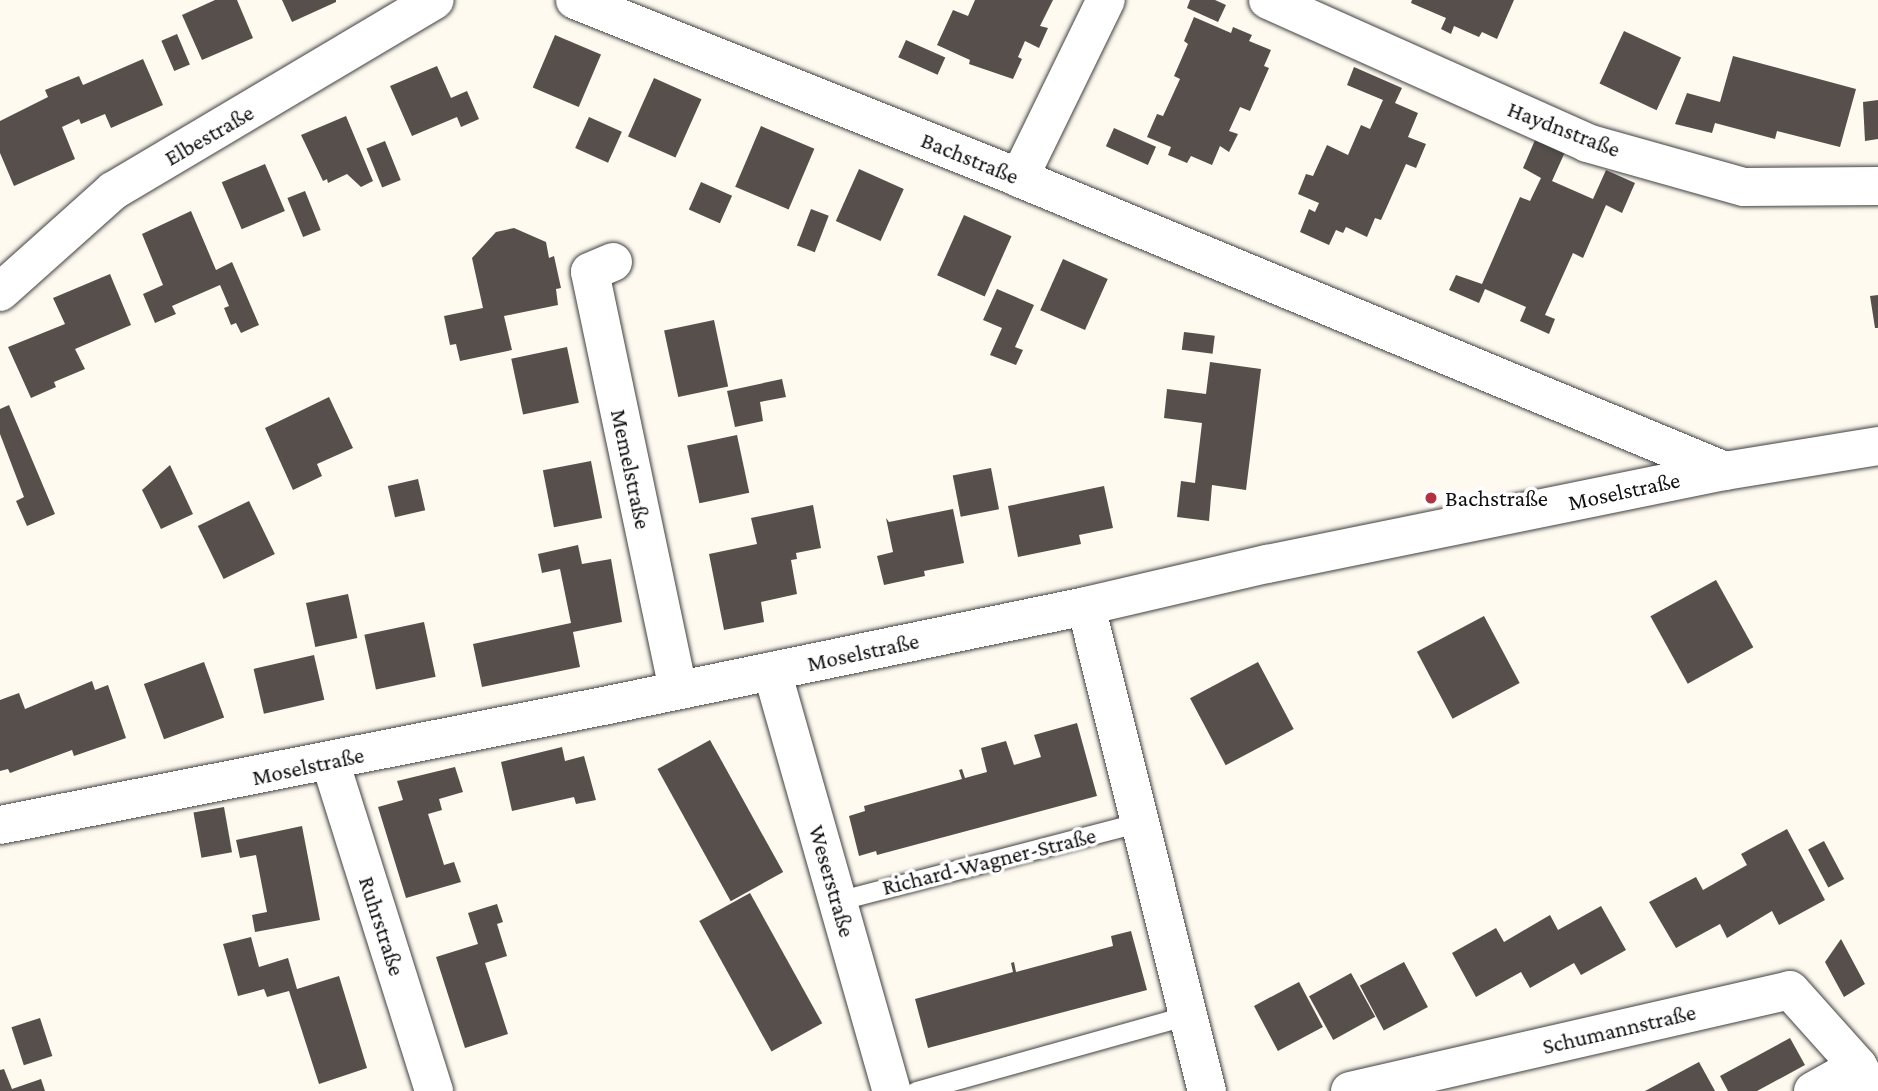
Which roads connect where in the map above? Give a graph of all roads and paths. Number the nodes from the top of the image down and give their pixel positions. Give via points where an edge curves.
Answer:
1 (435, 0) edge
2 (575, 0) edge
3 (1106, 0) edge
4 (1268, 0) edge
5 (1019, 177) junction
6 (1878, 186) edge
7 (613, 262) dead end
8 (0, 292) edge
9 (1878, 446) edge
10 (1725, 471) junction
11 (1086, 606) junction
12 (772, 671) junction
13 (678, 690) junction
14 (330, 761) junction
15 (1140, 822) junction
16 (0, 825) edge
17 (837, 901) junction
18 (1188, 1015) junction
19 (1865, 1078) edge
20 (1398, 1085) edge
21 (434, 1091) edge
22 (892, 1091) edge
23 (916, 1091) edge
24 (1207, 1091) edge
25 (1350, 1091) edge
26 (1813, 1091) edge

1 - 8 street, Elbestraße via 113,191
2 - 5 street, Bachstraße
3 - 5 street
4 - 6 street, Haydnstraße via 1587,143 1744,187
5 - 10 street, Bachstraße
7 - 13 street, Memelstraße via 590,272
9 - 10 street
10 - 11 street, Moselstraße via 1267,564
11 - 12 street, Moselstraße
11 - 15 street
12 - 13 street, Moselstraße
12 - 17 street, Weserstraße
13 - 14 street, Moselstraße
14 - 16 street, Moselstraße
14 - 21 street, Ruhrstraße
15 - 17 lane, Richard-Wagner-Straße
15 - 18 street
17 - 22 street, Weserstraße
18 - 23 lane
18 - 24 street
19 - 20 street, Schumannstraße via 1790,990
19 - 26 street, Schumannstraße
20 - 25 street, Schumannstraße

